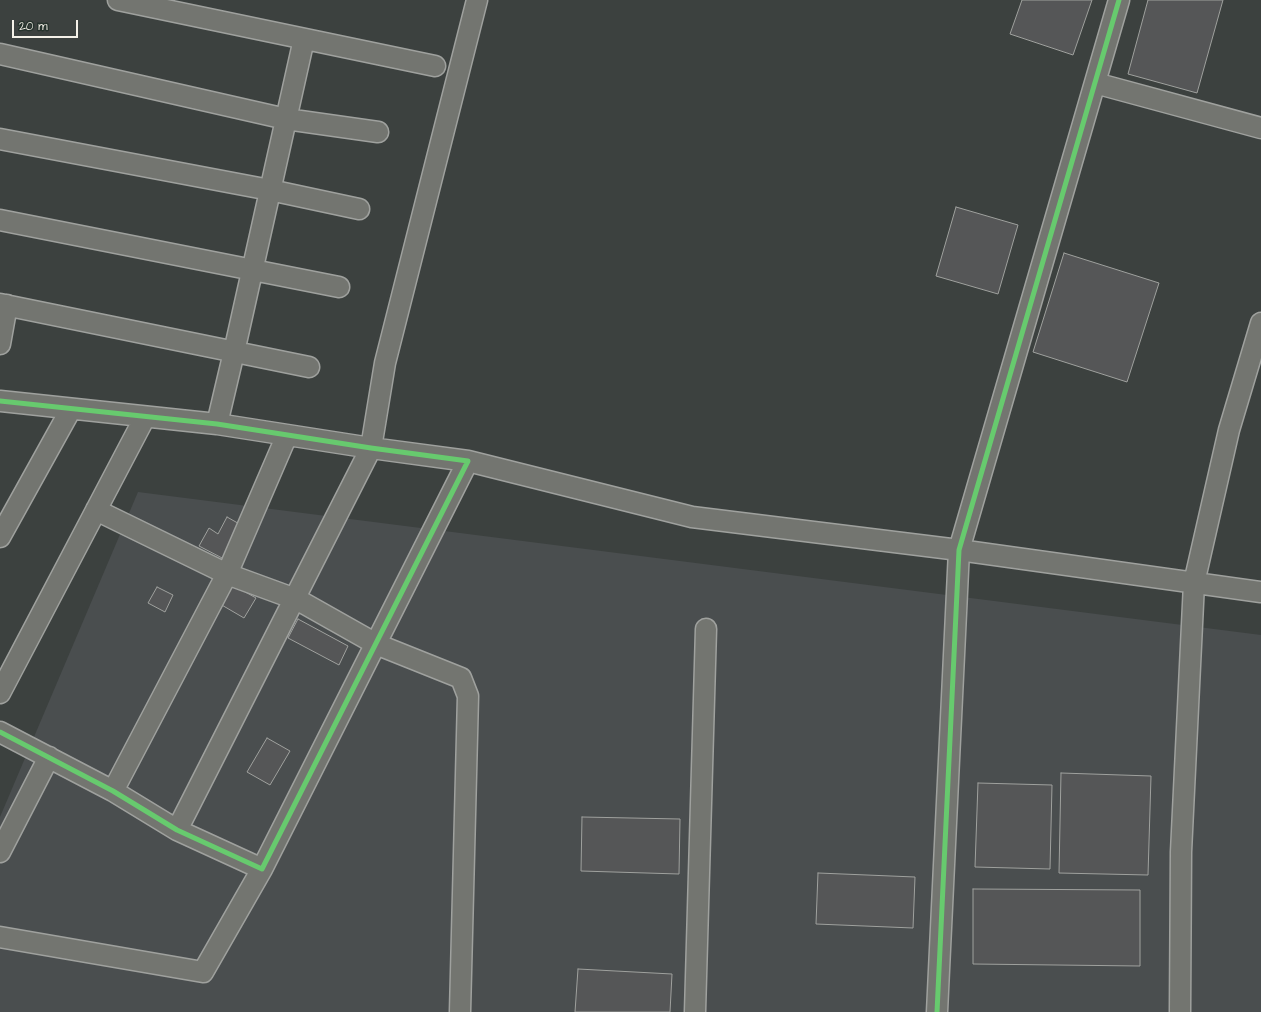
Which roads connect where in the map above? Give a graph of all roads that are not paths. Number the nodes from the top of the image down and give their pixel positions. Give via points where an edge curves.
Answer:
1 (118, 0) edge
2 (477, 0) edge
3 (1120, 0) edge
4 (304, 38) junction
5 (0, 54) edge
6 (435, 66) dead end
7 (1095, 83) junction
8 (286, 119) junction
9 (1261, 128) edge
10 (378, 132) dead end
11 (0, 138) edge
12 (270, 190) junction
13 (359, 209) dead end
14 (0, 220) edge
15 (252, 269) junction
16 (339, 287) dead end
17 (4, 304) edge
18 (1261, 323) edge
19 (0, 344) edge
20 (234, 352) junction
21 (309, 367) dead end
22 (0, 401) edge
23 (70, 409) junction
24 (144, 417) junction
25 (217, 424) junction
26 (288, 434) junction
27 (371, 448) junction
28 (468, 461) junction
29 (96, 510) junction
30 (0, 537) edge
31 (958, 550) junction
32 (227, 574) junction
33 (1194, 583) junction
34 (1261, 592) edge
35 (294, 599) junction
36 (706, 629) dead end
37 (376, 644) junction
38 (0, 693) edge
39 (0, 732) edge
40 (49, 758) junction
41 (113, 791) junction
42 (177, 830) junction
43 (0, 852) edge
44 (262, 869) junction
45 (0, 937) edge
46 (460, 1012) edge
47 (695, 1012) edge
48 (937, 1012) edge
49 (1180, 1012) edge

1 - 4 street
2 - 27 street via 386,363
3 - 7 street
4 - 6 street
4 - 8 street
5 - 8 street
7 - 9 street
7 - 31 street
8 - 10 street
8 - 12 street
11 - 12 street
12 - 13 street
12 - 15 street
14 - 15 street
15 - 16 street
15 - 20 street
17 - 19 street
17 - 20 street
18 - 33 street via 1229,430
20 - 21 street
20 - 25 street
22 - 23 street
23 - 24 street
23 - 30 street
24 - 25 street
24 - 29 street
25 - 26 street
26 - 27 street
26 - 32 street
27 - 28 street
27 - 35 street
28 - 31 street via 692,518
28 - 37 street
29 - 32 street
29 - 38 street
31 - 33 street
31 - 48 street
32 - 35 street
32 - 41 street
33 - 34 street
33 - 49 street via 1181,852
35 - 37 street
35 - 42 street
36 - 47 street
37 - 44 street
37 - 46 street via 460,678 468,696
39 - 40 street
40 - 41 street
40 - 43 street
41 - 42 street
42 - 44 street
44 - 45 street via 203,972

